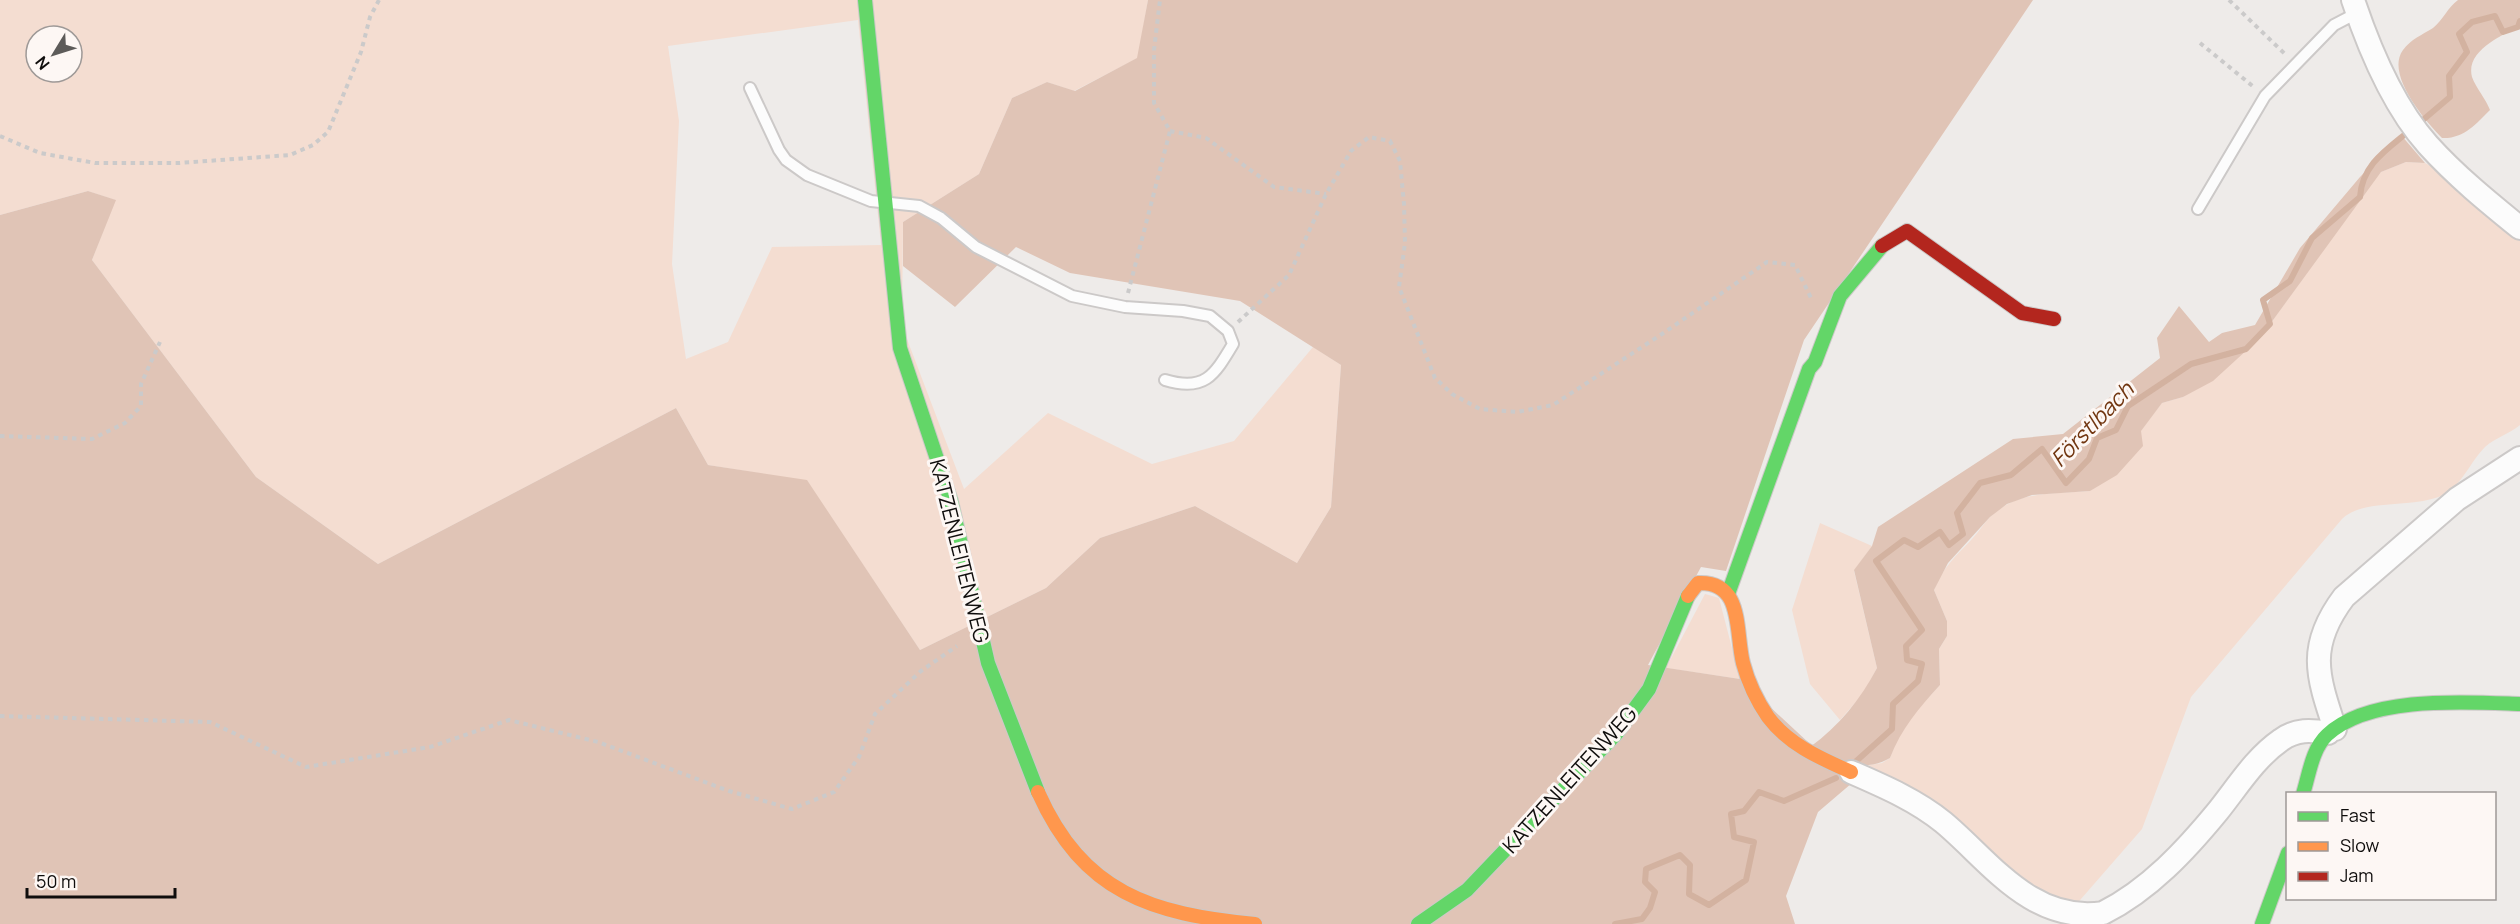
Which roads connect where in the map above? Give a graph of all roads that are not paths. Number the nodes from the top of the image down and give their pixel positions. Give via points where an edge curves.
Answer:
1 (865, 0) edge
2 (2355, 7) edge
3 (750, 88) dead end
4 (884, 203) junction
5 (2198, 209) dead end
6 (2520, 228) edge
7 (2054, 319) dead end
8 (1165, 380) dead end
9 (2520, 458) edge
10 (1728, 594) junction
11 (2520, 704) edge
12 (2332, 731) junction
13 (1851, 772) joint
14 (2304, 792) edge
15 (2286, 859) edge
16 (1255, 924) edge
17 (1418, 924) edge
18 (2262, 924) edge

1 - 4 street, KATZENLEITENWEG
2 - 5 lane via 2265,96
2 - 6 street via 2370,50 2408,120 2468,185
3 - 4 lane via 772,140 794,167 837,190
4 - 8 lane via 919,206 941,218 976,247 1072,296 1125,307 1210,316 1228,331 1233,344 1218,369 1200,384 1182,385
4 - 16 street, KATZENLEITENWEG via 903,369 949,492 979,630 1004,711 1064,843 1104,880 1129,893 1204,917
7 - 10 street via 2022,314 1907,231 1882,246 1840,296 1809,369
9 - 12 street via 2457,499 2344,597 2330,616 2319,641 2317,660
10 - 13 street via 1736,615 1743,665 1765,712 1790,740
10 - 17 street, KATZENLEITENWEG via 1709,581 1693,587 1650,689 1616,734 1467,890
11 - 12 street via 2463,702 2393,709 2351,720
12 - 13 street via 2298,731 2282,739 2261,756 2162,872 2118,906 2078,921 2048,918 2030,909 1943,822
12 - 14 street via 2312,762
15 - 18 street

